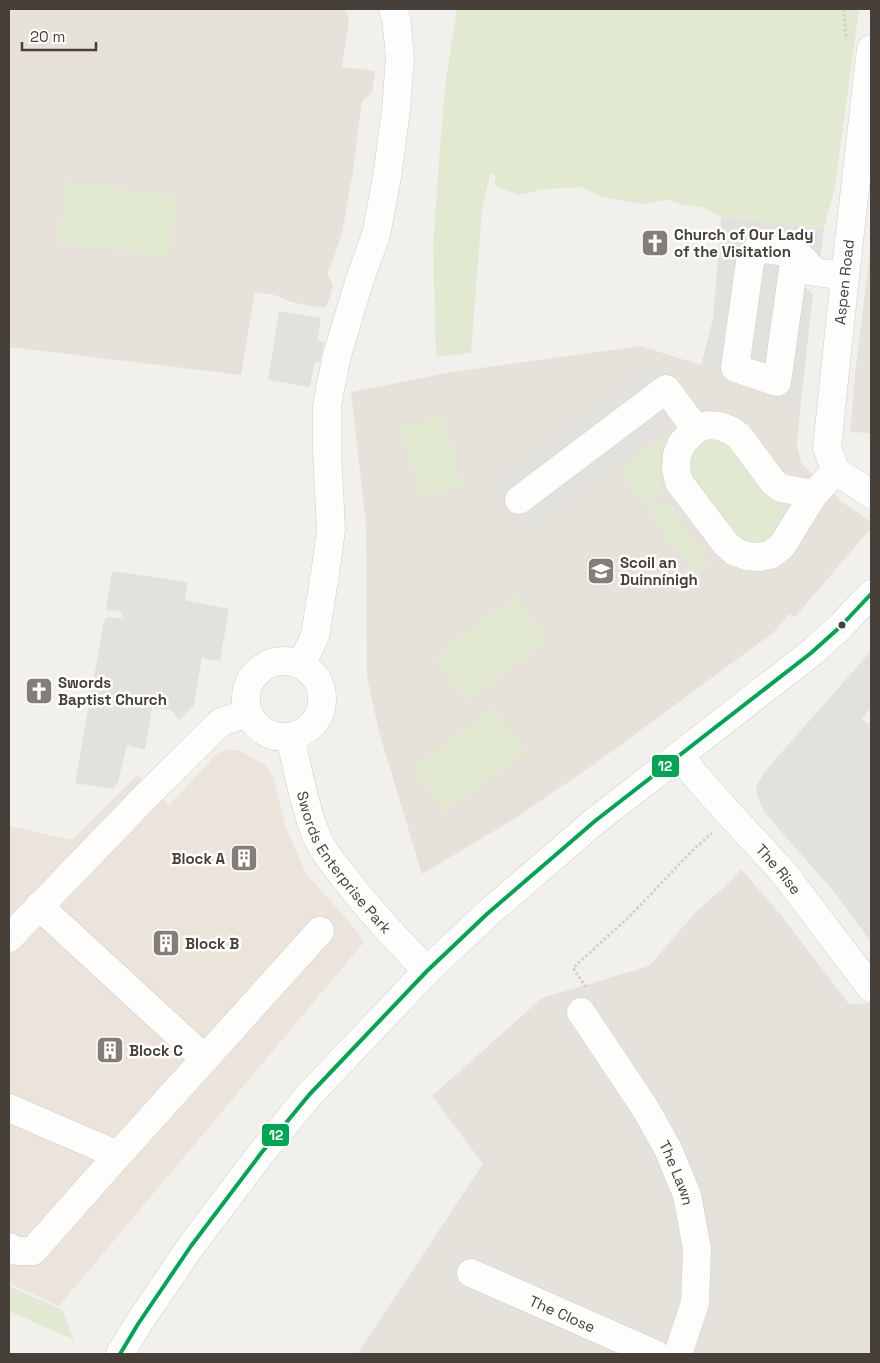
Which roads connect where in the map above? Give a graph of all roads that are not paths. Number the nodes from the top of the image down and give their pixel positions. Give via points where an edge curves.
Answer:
1 (393, 9) edge
2 (871, 49) edge
3 (803, 270) junction
4 (845, 276) junction
5 (696, 429) junction
6 (836, 471) junction
7 (814, 494) junction
8 (871, 494) edge
9 (519, 500) dead end
10 (871, 594) edge
11 (301, 666) junction
12 (248, 713) junction
13 (290, 736) junction
14 (680, 755) junction
15 (39, 906) junction
16 (320, 931) dead end
17 (9, 938) edge
18 (427, 971) junction
19 (871, 988) edge
20 (584, 1000) road end
21 (205, 1059) junction
22 (9, 1108) edge
23 (118, 1155) junction
24 (9, 1247) edge
25 (471, 1273) dead end
26 (120, 1354) edge
27 (655, 1354) edge
28 (678, 1354) edge

1 - 11 street via 400,57 387,177 376,235 337,354 330,389 327,408 330,530 315,636
2 - 4 street, Aspen Road
3 - 3 street via 778,382 735,368 750,262 758,248 798,254
3 - 4 street
4 - 6 street, Aspen Road via 827,448
5 - 7 street via 708,425 730,430 739,436 773,482 781,488
5 - 7 street via 682,443 677,455 679,482 725,543 736,552 747,556 770,555 782,546
5 - 9 street via 666,389
6 - 7 street
6 - 8 street
10 - 14 street via 810,653
11 - 12 street via 280,661 260,669 247,689
11 - 13 street via 318,682 321,705 311,725
12 - 13 street via 265,732 278,737
12 - 15 street via 220,722
13 - 18 street, Swords Enterprise Park via 306,806 329,858 374,914
14 - 18 street via 595,821 487,914
14 - 19 street, The Rise via 783,872
15 - 17 street
15 - 21 street
16 - 21 street
18 - 26 street via 309,1095 262,1152 191,1246
20 - 28 street, The Lawn via 668,1149 687,1195 697,1248 695,1302
21 - 23 street
22 - 23 street
23 - 24 street via 33,1251 17,1251
25 - 27 street, The Close

